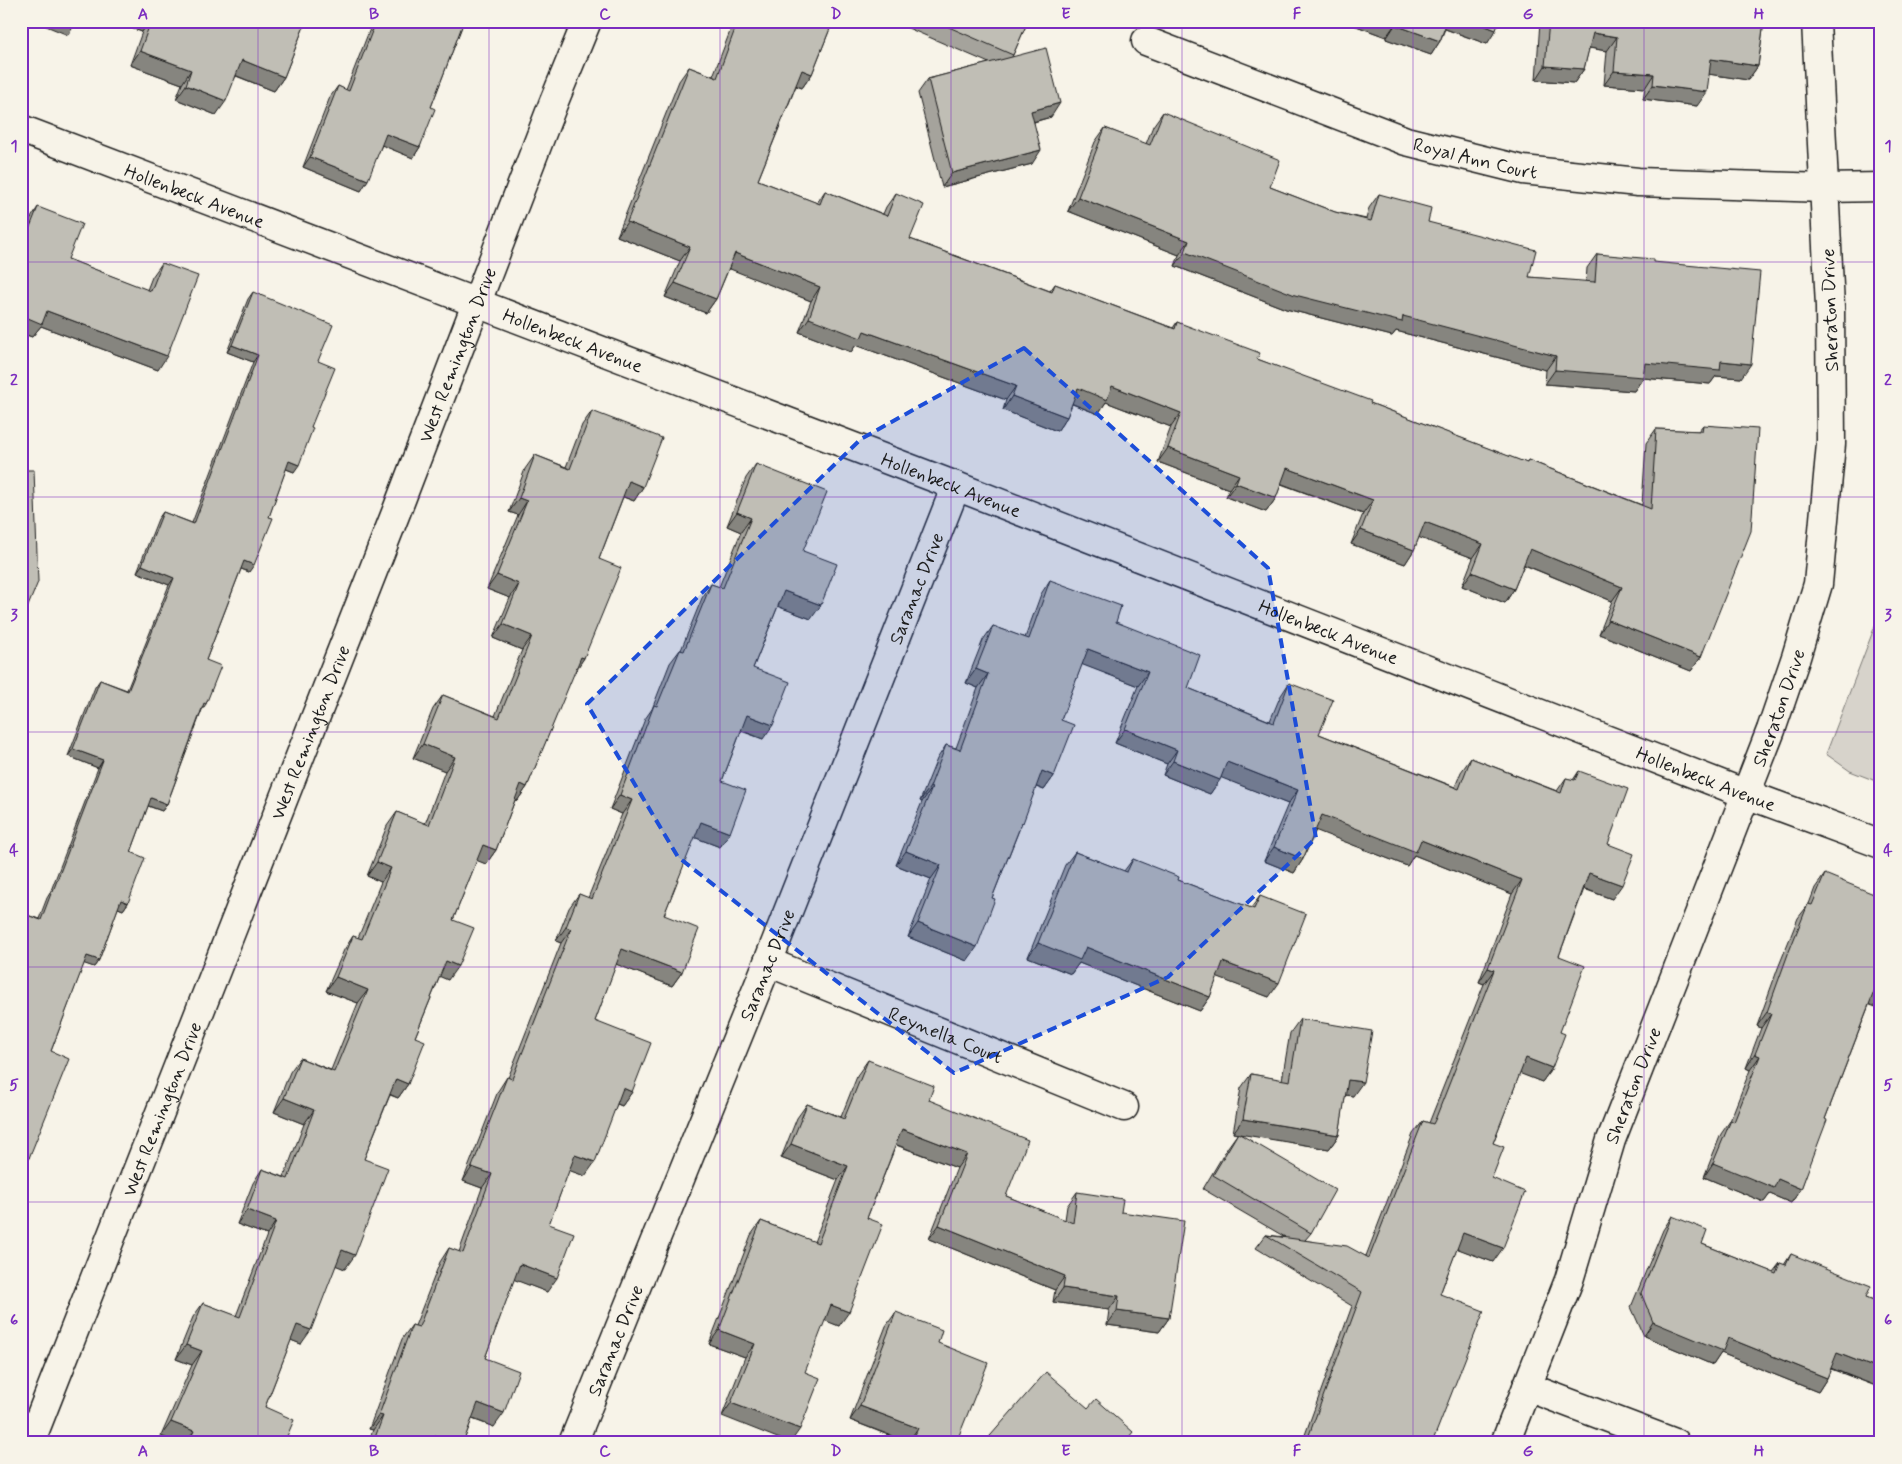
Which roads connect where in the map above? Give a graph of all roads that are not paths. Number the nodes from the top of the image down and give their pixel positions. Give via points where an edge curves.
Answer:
1 (587, 21) edge
2 (1816, 21) edge
3 (1146, 41) dead end
4 (21, 129) edge
5 (1881, 187) edge
6 (1824, 188) junction
7 (479, 302) junction
8 (956, 486) junction
9 (1746, 794) junction
10 (1881, 844) edge
11 (768, 962) junction
12 (1124, 1107) dead end
13 (1527, 1387) junction
14 (30, 1443) edge
15 (573, 1443) edge
16 (1505, 1443) edge
17 (1675, 1443) edge

1 - 7 street, West Remington Drive
2 - 6 street, Sheraton Drive
3 - 6 street, Royal Ann Court via 1406,141 1523,170 1638,182
4 - 7 street, Hollenbeck Avenue
5 - 6 street, Royal Ann Court
6 - 9 street, Sheraton Drive via 1830,306 1831,444 1818,584 1796,657
7 - 8 street, Hollenbeck Avenue
7 - 14 street, West Remington Drive
8 - 9 street, Hollenbeck Avenue
8 - 11 street, Saranac Drive
9 - 10 street, Hollenbeck Avenue
9 - 13 street, Sheraton Drive via 1611,1140 1569,1280
11 - 12 street, Reynella Court
11 - 15 street, Saranac Drive
13 - 16 street, Sheraton Drive
13 - 17 street

